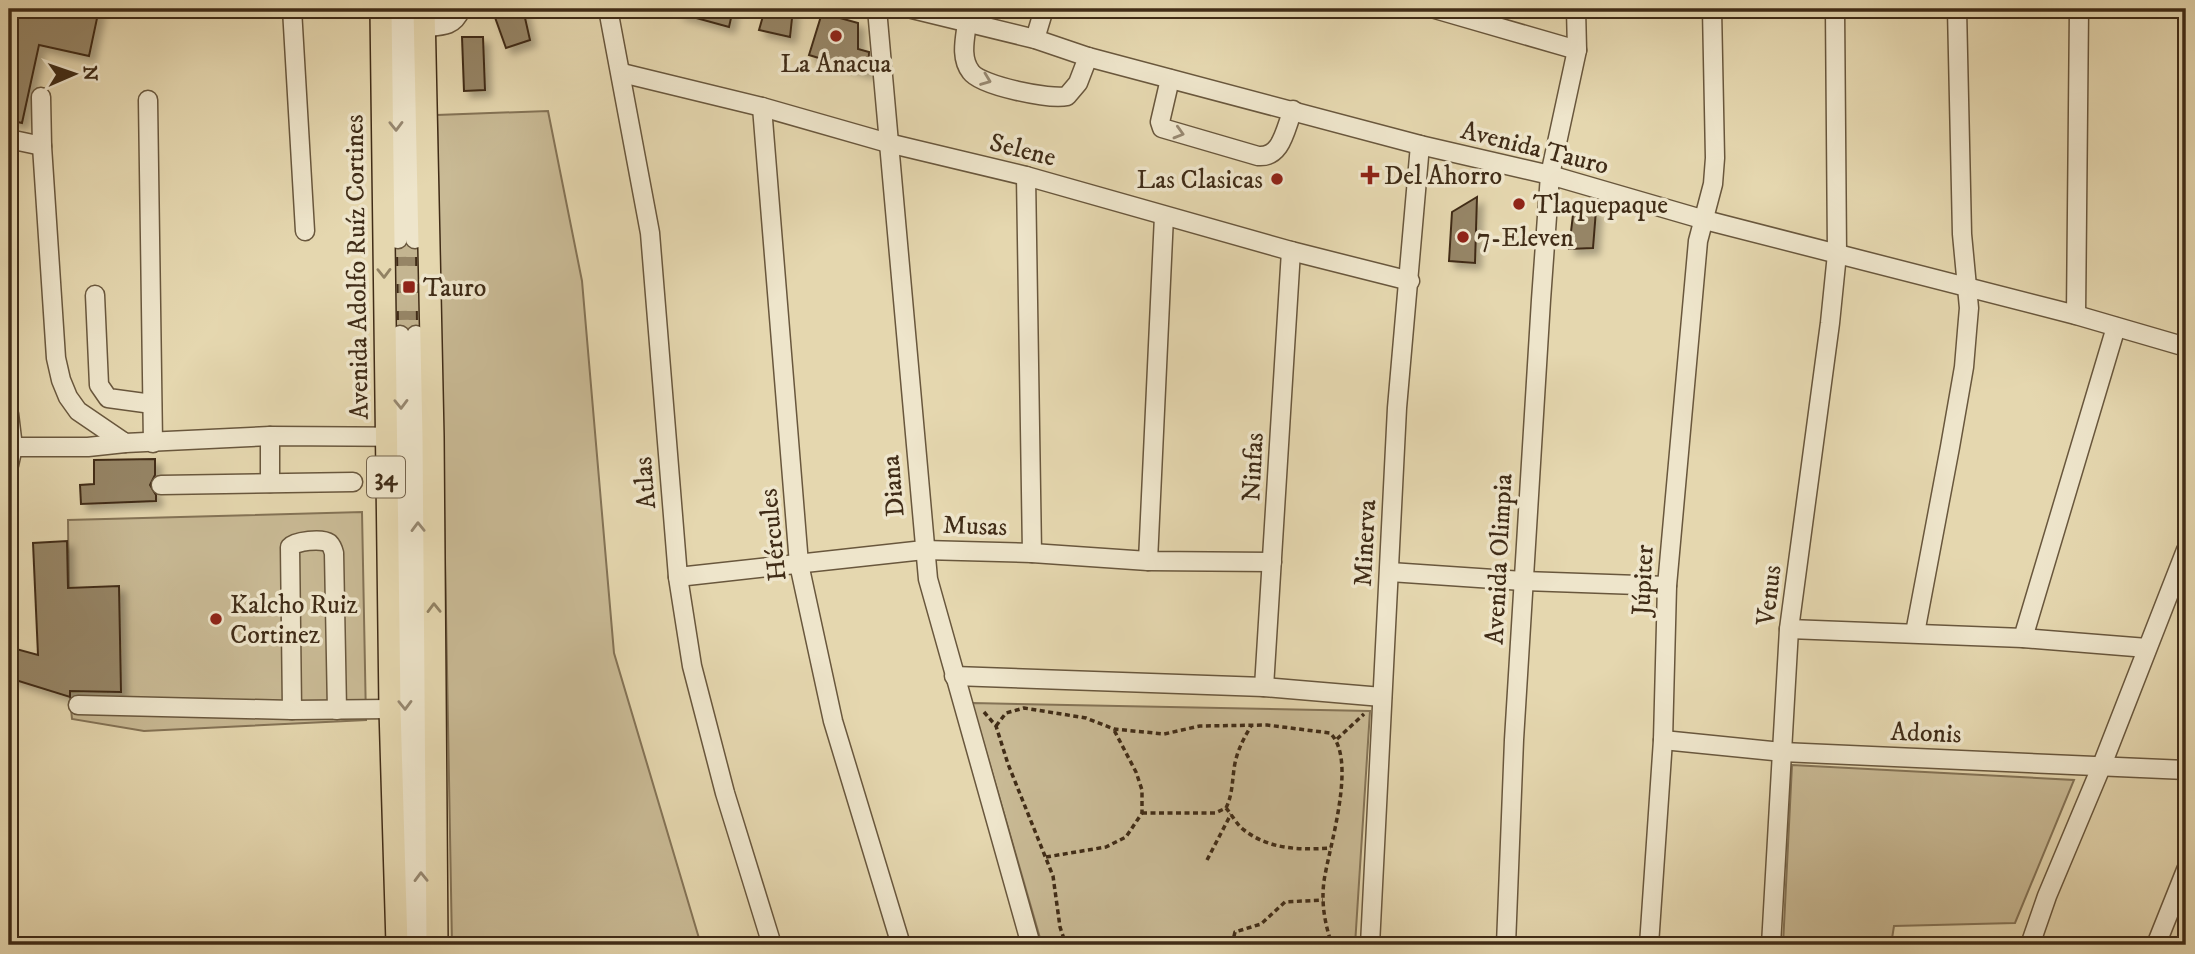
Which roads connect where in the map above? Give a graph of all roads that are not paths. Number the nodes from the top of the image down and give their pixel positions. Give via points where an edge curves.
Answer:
1 (292, 9) edge
2 (381, 9) edge
3 (395, 9) edge
4 (410, 9) edge
5 (461, 9) edge
6 (608, 9) edge
7 (877, 9) edge
8 (912, 9) edge
9 (1044, 9) edge
10 (1576, 9) edge
11 (1712, 9) edge
12 (1835, 9) edge
13 (1957, 9) edge
14 (2079, 9) edge
15 (1444, 10) edge
16 (424, 18) edge
17 (967, 23) junction
18 (1035, 39) junction
19 (1577, 50) junction
20 (1088, 57) junction
21 (622, 73) junction
22 (1170, 79) junction
23 (41, 97) dead end
24 (148, 100) dead end
25 (762, 107) junction
26 (1293, 110) junction
27 (9, 139) edge
28 (888, 143) junction
29 (1420, 145) junction
30 (41, 146) junction
31 (1026, 176) junction
32 (1550, 176) junction
33 (1164, 216) junction
34 (1705, 220) junction
35 (305, 231) dead end
36 (1291, 251) junction
37 (1837, 254) junction
38 (1410, 281) junction
39 (1966, 288) junction
40 (95, 295) dead end
41 (2076, 314) junction
42 (2116, 327) junction
43 (408, 335) tunnel mouth
44 (2186, 347) edge
45 (152, 404) junction
46 (9, 414) edge
47 (270, 436) junction
48 (409, 437) junction
49 (125, 443) junction
50 (153, 443) junction
51 (13, 447) junction
52 (9, 465) edge
53 (353, 482) dead end
54 (270, 484) junction
55 (161, 485) dead end
56 (924, 550) junction
57 (2186, 550) edge
58 (1032, 553) junction
59 (1149, 561) junction
60 (1272, 562) junction
61 (799, 564) junction
62 (1390, 572) junction
63 (678, 577) junction
64 (1523, 581) junction
65 (1667, 586) junction
66 (1789, 629) junction
67 (1915, 633) junction
68 (2023, 638) junction
69 (2147, 648) junction
70 (954, 676) junction
71 (1264, 687) junction
72 (1382, 697) junction
73 (78, 705) dead end
74 (390, 709) junction
75 (292, 710) junction
76 (337, 710) junction
77 (1663, 740) junction
78 (1782, 752) junction
79 (2102, 765) junction
80 (2186, 770) edge
81 (2186, 870) edge
82 (398, 942) edge
83 (422, 945) edge
84 (437, 945) edge
85 (772, 945) edge
86 (901, 945) edge
87 (1031, 945) edge
88 (1370, 945) edge
89 (1506, 945) edge
90 (1649, 945) edge
91 (1772, 945) edge
92 (2031, 945) edge
93 (2156, 945) edge

1 - 35 street
2 -> 48 main road, Avenida Adolfo Ruíz Cortines / 34
3 -> 4 street via 406,239
5 - 16 street via 453,23 446,25
6 - 21 street, Atlas
7 - 28 street, Diana
8 - 17 street, Avenida Tauro
9 - 18 street
10 - 19 street, Avenida Olimpia
11 - 34 street, Júpiter via 1715,158
12 - 37 street, Venus
13 - 39 street
14 - 41 street
15 - 19 street
16 - 48 main road, Avenida Adolfo Ruíz Cortines / 34
17 - 18 street, Avenida Tauro
17 -> 20 street via 964,48 971,72 1021,91 1067,96 1078,83
18 - 20 street, Avenida Tauro
19 - 32 street, Avenida Olimpia
20 - 22 street, Avenida Tauro
21 - 25 street, Selene
21 - 63 street, Atlas via 650,233
22 - 26 street, Avenida Tauro
22 -> 26 street via 1162,128 1258,156 1275,153
23 - 30 street
24 - 45 street
25 - 28 street, Selene
25 - 61 street, Hércules
26 - 29 street, Avenida Tauro
27 - 30 street
28 - 31 street, Selene
28 - 56 street, Diana
29 - 32 street, Avenida Tauro
29 - 38 street, Minerva
30 - 49 street via 61,380 78,411
31 - 33 street, Selene
31 - 58 street
32 - 34 street, Avenida Tauro
32 - 64 street, Avenida Olimpia
33 - 36 street, Selene
33 - 59 street
34 - 37 street, Avenida Tauro
34 - 65 street, Júpiter via 1698,241
36 - 38 street, Selene
36 - 60 street, Ninfas
37 - 39 street, Avenida Tauro
37 - 66 street, Venus
38 - 62 street, Minerva via 1397,408
39 - 41 street, Avenida Tauro
39 - 67 street via 1969,308 1964,367
40 - 45 street via 103,393 108,398
41 - 42 street, Avenida Tauro
42 - 44 street, Avenida Tauro
42 - 68 street
43 - 48 street
45 - 50 street
46 - 51 street
47 - 48 street
47 - 50 street
47 - 54 street
48 - 74 main road, Avenida Adolfo Ruíz Cortines / 34
48 -> 82 street
83 -> 48 street
84 -> 48 main road, Avenida Adolfo Ruíz Cortines / 34
49 - 50 street
49 - 51 street
51 - 52 street
53 - 54 street
54 - 55 street
56 - 58 street, Musas
56 - 61 street, Musas
56 - 70 street, Diana
57 - 69 street
58 - 59 street, Musas
59 - 60 street, Musas
60 - 71 street, Ninfas
61 - 63 street, Musas
61 - 86 street, Hércules via 833,721
62 - 64 street
62 - 72 street, Minerva
63 - 85 street, Atlas via 702,710
64 - 65 street
64 - 89 street, Avenida Olimpia
65 - 77 street, Júpiter
66 - 67 street
66 - 78 street, Venus
67 - 68 street
68 - 69 street
69 - 79 street
70 - 71 street
70 - 87 street, Diana
71 - 72 street
72 - 88 street, Minerva
73 - 75 street
74 - 76 street
74 - 82 main road, Avenida Adolfo Ruíz Cortines / 34
75 - 76 street
75 - 76 street via 290,547 297,542 323,541 334,553
77 - 78 street, Adonis
77 - 90 street, Júpiter
78 - 79 street, Adonis
78 - 91 street, Venus
79 - 80 street, Adonis
79 - 92 street
81 - 93 street

